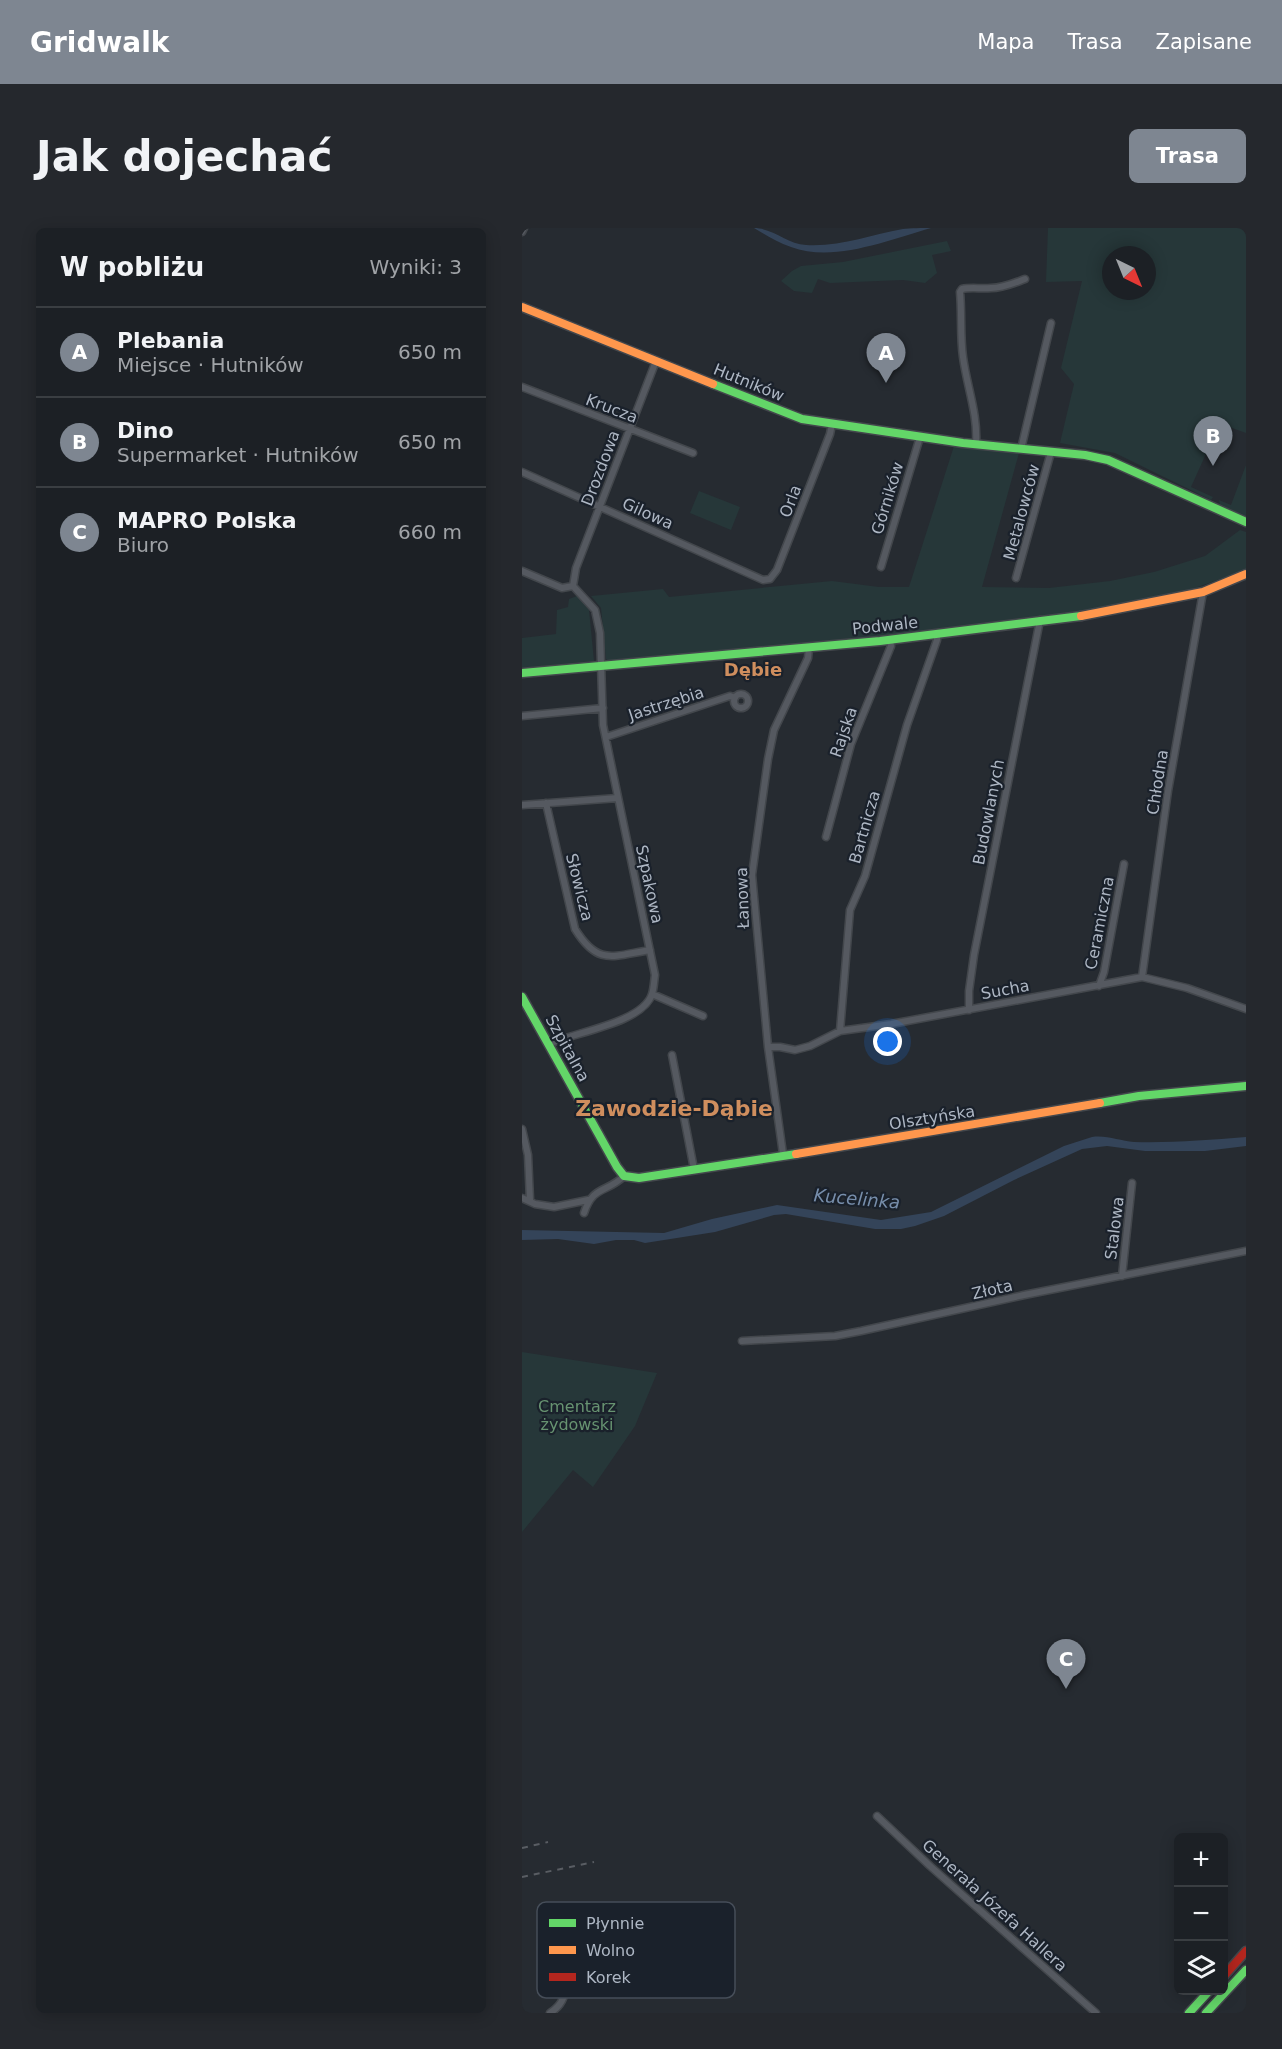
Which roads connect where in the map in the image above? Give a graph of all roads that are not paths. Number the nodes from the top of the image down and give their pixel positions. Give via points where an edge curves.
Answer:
1 (1025, 279) dead end
2 (522, 307) edge
3 (1051, 323) dead end
4 (657, 361) junction
5 (522, 387) edge
6 (832, 424) junction
7 (630, 429) junction
8 (920, 437) junction
9 (976, 444) junction
10 (1021, 449) junction
11 (1051, 452) junction
12 (693, 453) dead end
13 (522, 472) edge
14 (600, 506) junction
15 (1246, 522) edge
16 (881, 567) dead end
17 (522, 571) edge
18 (1246, 574) edge
19 (1017, 578) dead end
20 (763, 580) joint
21 (573, 586) junction
22 (1203, 592) junction
23 (1040, 620) junction
24 (937, 634) junction
25 (890, 640) junction
26 (810, 647) junction
27 (602, 664) junction
28 (522, 673) edge
29 (735, 698) dead end
30 (603, 708) junction
31 (522, 716) edge
32 (606, 737) junction
33 (618, 798) junction
34 (546, 803) junction
35 (522, 805) edge
36 (826, 837) dead end
37 (1124, 864) dead end
38 (650, 950) junction
39 (1142, 977) junction
40 (1099, 986) junction
41 (652, 994) junction
42 (522, 997) edge
43 (1246, 1009) edge
44 (969, 1010) junction
45 (703, 1016) dead end
46 (840, 1031) junction
47 (549, 1044) junction
48 (768, 1047) junction
49 (672, 1055) dead end
50 (1246, 1086) edge
51 (522, 1129) edge
52 (783, 1154) junction
53 (694, 1169) junction
54 (624, 1176) junction
55 (1132, 1183) dead end
56 (522, 1198) edge
57 (530, 1200) junction
58 (588, 1200) junction
59 (584, 1213) dead end
60 (1246, 1251) edge
61 (1122, 1276) junction
62 (742, 1341) dead end
63 (877, 1816) dead end
64 (1246, 1951) edge
65 (1246, 1970) edge
66 (1228, 1971) edge
67 (1205, 1995) edge
68 (563, 1998) edge
69 (550, 2013) edge
70 (1096, 2013) edge
71 (1189, 2013) edge
72 (1206, 2013) edge

1 - 9 street via 960,292 963,355 976,419
2 - 4 street, Hutników
3 - 10 street
4 - 6 street, Hutników via 802,419
4 - 7 street, Drozdowa
5 - 7 street, Krucza
6 - 8 street, Hutników
6 - 20 street, Orla via 777,570 770,579
7 - 12 street, Krucza
7 - 14 street, Drozdowa
8 - 9 street, Hutników
8 - 16 street, Górników
9 - 10 street, Hutników
10 - 11 street, Hutników
11 - 15 street, Hutników via 1108,460
11 - 19 street, Metalowców
13 - 14 street, Gilowa
14 - 20 street, Gilowa
14 - 21 street, Drozdowa
17 - 21 street via 562,588
18 - 22 street, Podwale
21 - 27 street, Szpakowa via 595,610
22 - 23 street, Podwale via 1100,614
22 - 39 street, Chłodna via 1168,791
23 - 24 street, Podwale
23 - 44 street, Budowlanych via 974,955
24 - 25 street, Podwale
24 - 46 street, Bartnicza via 865,876 850,910
25 - 26 street, Podwale
25 - 36 street, Rajska via 891,646 851,744
26 - 27 street, Podwale
26 - 48 street, Łanowa via 774,730 752,875
27 - 28 street, Podwale
27 - 30 street, Szpakowa
29 - 32 street, Jastrzębia via 730,696
30 - 31 street
30 - 32 street, Szpakowa
32 - 33 street, Szpakowa
33 - 34 street
33 - 38 street, Szpakowa
34 - 35 street
34 - 38 street, Słowicza via 575,928 583,942 598,955 608,957
37 - 40 street, Ceramiczna
38 - 41 street, Szpakowa via 655,975
39 - 40 street, Sucha
39 - 43 street, Sucha
40 - 44 street, Sucha
41 - 45 street
41 - 47 street via 640,1010 630,1015
42 - 47 street, Szpitalna
44 - 46 street, Sucha
46 - 48 street, Sucha via 795,1050
47 - 54 street, Szpitalna
48 - 52 street, Łanowa
49 - 53 street
50 - 52 street, Olsztyńska via 1139,1096
51 - 57 street via 528,1155
52 - 53 street, Olsztyńska
53 - 54 street, Olsztyńska via 639,1179
54 - 58 street
55 - 61 street, Stalowa
56 - 57 street
57 - 58 street via 554,1208
58 - 59 street
60 - 61 street, Złota
61 - 62 street, Złota via 835,1336
63 - 70 street, Generała Józefa Hallera
64 - 66 street
65 - 72 street
67 - 71 street
68 - 69 street

